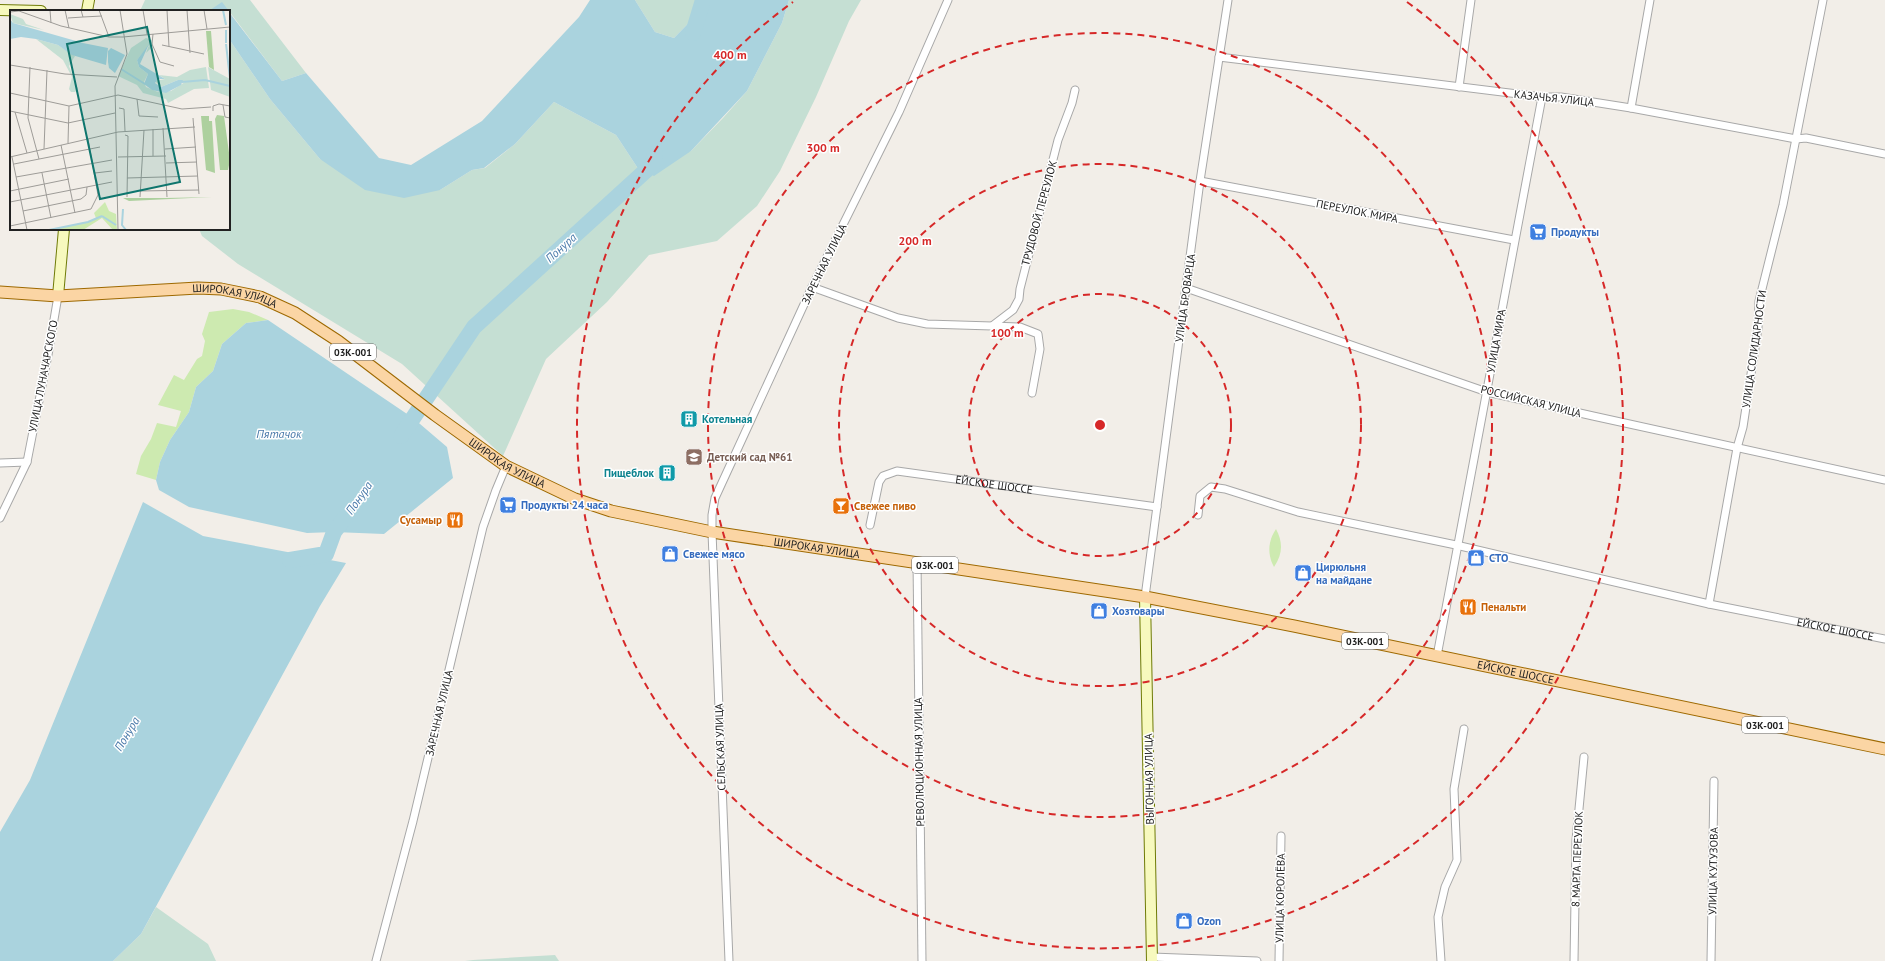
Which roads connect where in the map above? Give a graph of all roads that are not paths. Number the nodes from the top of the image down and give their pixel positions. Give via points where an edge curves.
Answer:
1 (88, 0) edge
2 (948, 0) edge
3 (1228, 0) edge
4 (1471, 0) edge
5 (1650, 0) edge
6 (1823, 0) edge
7 (0, 10) edge
8 (10, 10) edge
9 (87, 10) edge
10 (1219, 57) junction
11 (1459, 87) junction
12 (1075, 90) dead end
13 (1542, 97) junction
14 (1631, 108) junction
15 (1796, 139) junction
16 (1885, 154) edge
17 (1200, 181) junction
18 (64, 230) edge
19 (1514, 240) junction
20 (812, 287) junction
21 (1186, 288) junction
22 (0, 292) edge
23 (58, 296) junction
24 (992, 326) junction
25 (1487, 392) junction
26 (1032, 394) dead end
27 (1737, 448) junction
28 (27, 462) junction
29 (0, 463) edge
30 (506, 466) junction
31 (1885, 480) edge
32 (1157, 507) junction
33 (1198, 515) dead end
34 (0, 518) edge
35 (870, 525) dead end
36 (712, 532) junction
37 (1456, 545) junction
38 (917, 562) junction
39 (1145, 596) junction
40 (1709, 604) junction
41 (1885, 639) edge
42 (1437, 656) junction
43 (1464, 729) dead end
44 (1885, 749) edge
45 (1584, 757) dead end
46 (1714, 781) dead end
47 (1281, 836) dead end
48 (1152, 959) edge
49 (376, 961) edge
50 (729, 961) edge
51 (922, 961) edge
52 (1257, 961) edge
53 (1279, 961) edge
54 (1441, 961) edge
55 (1574, 961) edge
56 (1711, 961) edge

1 - 9 street
2 - 20 street, ЗАРЕЧНАЯ УЛИЦА via 899,112
3 - 10 street, УЛИЦА БРОВАРЦА
4 - 11 street
5 - 14 street
6 - 15 street, УЛИЦА СОЛИДАРНОСТИ
7 - 8 street
10 - 11 street, КАЗАЧЬЯ УЛИЦА
10 - 17 street, УЛИЦА БРОВАРЦА
11 - 13 street, КАЗАЧЬЯ УЛИЦА
12 - 24 street, ТРУДОВОЙ ПЕРЕУЛОК via 1058,140 1019,300 1013,310
13 - 14 street, КАЗАЧЬЯ УЛИЦА via 1561,97
13 - 19 street, УЛИЦА МИРА
14 - 15 street, КАЗАЧЬЯ УЛИЦА
15 - 16 street, КАЗАЧЬЯ УЛИЦА via 1806,138
15 - 27 street, УЛИЦА СОЛИДАРНОСТИ via 1783,205 1759,301 1758,328 1743,427
17 - 19 street, ПЕРЕУЛОК МИРА
17 - 21 street, УЛИЦА БРОВАРЦА
18 - 23 street, УЛИЦА ЛУНАЧАРСКОГО
19 - 25 street, УЛИЦА МИРА
20 - 24 street via 898,318 927,324
20 - 36 street, ЗАРЕЧНАЯ УЛИЦА via 716,498
21 - 25 street, РОССИЙСКАЯ УЛИЦА
21 - 32 street, УЛИЦА БРОВАРЦА
22 - 23 main road, ШИРОКАЯ УЛИЦА / 03К-001
23 - 28 street, УЛИЦА ЛУНАЧАРСКОГО
23 - 30 main road, ШИРОКАЯ УЛИЦА / 03К-001 via 163,288 221,289 260,297 295,313 338,341
24 - 26 street via 1020,327 1038,334 1040,349
25 - 27 street, РОССИЙСКАЯ УЛИЦА
25 - 37 street, УЛИЦА МИРА
27 - 31 street, РОССИЙСКАЯ УЛИЦА
27 - 40 street, УЛИЦА СОЛИДАРНОСТИ
28 - 29 street
28 - 34 street, УЛИЦА ЛУНАЧАРСКОГО
30 - 36 main road, ШИРОКАЯ УЛИЦА / 03К-001 via 569,496 611,511
30 - 49 street, ЗАРЕЧНАЯ УЛИЦА via 483,527 413,821
32 - 35 street, ЕЙСКОЕ ШОССЕ via 897,471 883,476 879,482
32 - 39 street, УЛИЦА БРОВАРЦА
33 - 37 street, ЕЙСКОЕ ШОССЕ via 1200,496 1211,487 1298,512
36 - 38 main road, ШИРОКАЯ УЛИЦА / 03К-001
36 - 50 street, СЕЛЬСКАЯ УЛИЦА
37 - 40 street, ЕЙСКОЕ ШОССЕ
37 - 42 street, УЛИЦА МИРА
38 - 39 main road, ШИРОКАЯ УЛИЦА / 03К-001
38 - 51 street, РЕВОЛЮЦИОННАЯ УЛИЦА
39 - 42 main road, ЕЙСКОЕ ШОССЕ / 03К-001
39 - 48 street, ВЫГОННАЯ УЛИЦА
40 - 41 street, ЕЙСКОЕ ШОССЕ
42 - 44 main road, ЕЙСКОЕ ШОССЕ / 03К-001
43 - 54 street via 1454,789 1457,860 1444,887 1438,917
45 - 55 street, 8 МАРТА ПЕРЕУЛОК via 1576,840
46 - 56 street, УЛИЦА КУТУЗОВА
47 - 53 street, УЛИЦА КОРОЛЁВА
48 - 52 street

